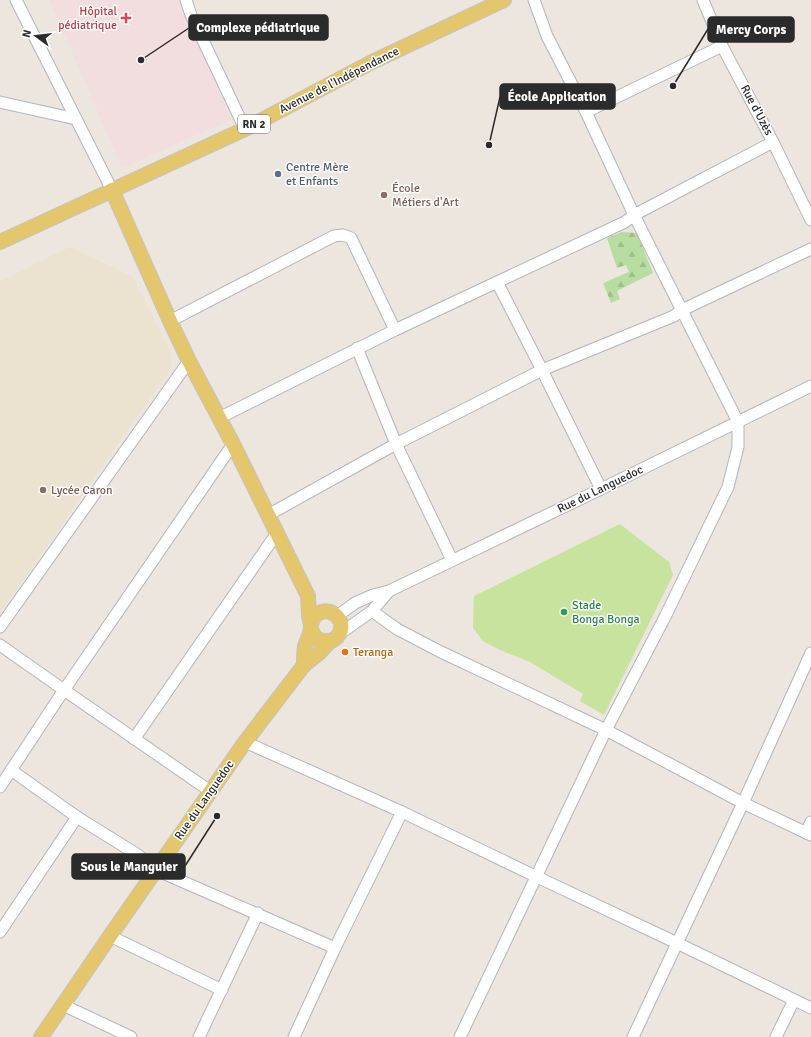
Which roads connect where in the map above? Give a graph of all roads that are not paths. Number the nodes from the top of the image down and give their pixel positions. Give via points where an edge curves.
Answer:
1 (16, 0) edge
2 (186, 0) edge
3 (504, 0) edge
4 (534, 0) edge
5 (703, 0) edge
6 (722, 46) junction
7 (0, 102) edge
8 (586, 112) junction
9 (76, 119) junction
10 (245, 129) junction
11 (774, 142) junction
12 (112, 190) junction
13 (634, 215) junction
14 (811, 220) edge
15 (0, 242) edge
16 (811, 249) edge
17 (497, 282) junction
18 (682, 310) junction
19 (170, 321) junction
20 (395, 330) junction
21 (357, 348) junction
22 (189, 361) junction
23 (542, 370) junction
24 (811, 386) edge
25 (219, 418) junction
26 (738, 422) junction
27 (233, 444) junction
28 (396, 444) junction
29 (601, 489) junction
30 (268, 515) junction
31 (277, 533) junction
32 (452, 560) junction
33 (389, 591) junction
34 (308, 596) junction
35 (372, 611) junction
36 (332, 614) junction
37 (311, 626) junction
38 (0, 627) edge
39 (334, 638) junction
40 (0, 645) edge
41 (811, 653) edge
42 (304, 665) junction
43 (64, 690) junction
44 (606, 730) junction
45 (134, 739) junction
46 (245, 742) junction
47 (11, 770) junction
48 (0, 787) edge
49 (210, 791) junction
50 (743, 803) junction
51 (402, 812) junction
52 (77, 817) junction
53 (811, 822) edge
54 (808, 834) edge
55 (156, 870) junction
56 (535, 876) junction
57 (258, 913) junction
58 (0, 932) edge
59 (110, 936) junction
60 (677, 943) junction
61 (336, 948) junction
62 (222, 990) junction
63 (794, 1000) junction
64 (63, 1005) junction
65 (811, 1008) edge
66 (41, 1037) edge
67 (131, 1037) edge
68 (199, 1037) edge
69 (294, 1037) edge
70 (460, 1037) edge
71 (634, 1037) edge
72 (776, 1037) edge

1 - 9 street
2 - 10 street
3 - 10 main road, Avenue de l'Indépendance / RN 2 via 372,62
4 - 8 street via 547,36
5 - 6 street, Rue d'Uzès
6 - 8 street
6 - 11 street, Rue d'Uzès
7 - 9 street
8 - 13 street
9 - 12 street
10 - 12 main road, Avenue de l'Indépendance / RN 2
11 - 13 street
11 - 14 street, Rue d'Uzès
12 - 15 main road, Avenue de l'Indépendance / RN 2
12 - 19 main road
13 - 17 street via 625,222
13 - 18 street
16 - 18 street
17 - 20 street
17 - 23 street
18 - 23 street via 674,316
18 - 26 street
19 - 20 street via 334,236 343,235 351,238
19 - 22 main road
20 - 21 street
21 - 25 street
21 - 28 street
22 - 25 main road
22 - 38 street
23 - 28 street
23 - 29 street
24 - 26 street, Rue du Languedoc
25 - 27 main road
26 - 29 street, Rue du Languedoc
26 - 44 street via 738,447 728,487
27 - 30 main road
27 - 43 street
28 - 30 street
28 - 32 street
29 - 32 street, Rue du Languedoc
30 - 31 main road
31 - 34 main road
31 - 45 street
32 - 33 street, Rue du Languedoc
33 - 35 street
33 - 36 street via 373,595
34 - 36 main road
34 - 37 main road
35 - 39 street
35 - 44 street via 397,629 439,651
36 - 37 main road via 323,611 319,613 312,620
36 - 39 main road via 340,620 341,625
37 - 39 main road via 315,638 325,642
37 - 42 main road
39 - 42 main road, Rue du Languedoc
40 - 43 street
41 - 50 street
42 - 46 main road, Rue du Languedoc
43 - 45 street
43 - 47 street
44 - 50 street
44 - 56 street
45 - 49 street
46 - 49 main road, Rue du Languedoc
46 - 51 street
47 - 48 street
47 - 52 street
49 - 55 main road, Rue du Languedoc
50 - 54 street
50 - 60 street
51 - 56 street
51 - 61 street
52 - 55 street via 138,855
52 - 58 street
53 - 54 street
55 - 57 street
55 - 59 main road, Rue du Languedoc
56 - 60 street
56 - 70 street
57 - 61 street
57 - 62 street
59 - 62 street
59 - 64 main road, Rue du Languedoc
60 - 63 street
60 - 71 street
61 - 69 street
62 - 68 street
63 - 65 street
63 - 72 street
64 - 66 main road, Rue du Languedoc
64 - 67 street

